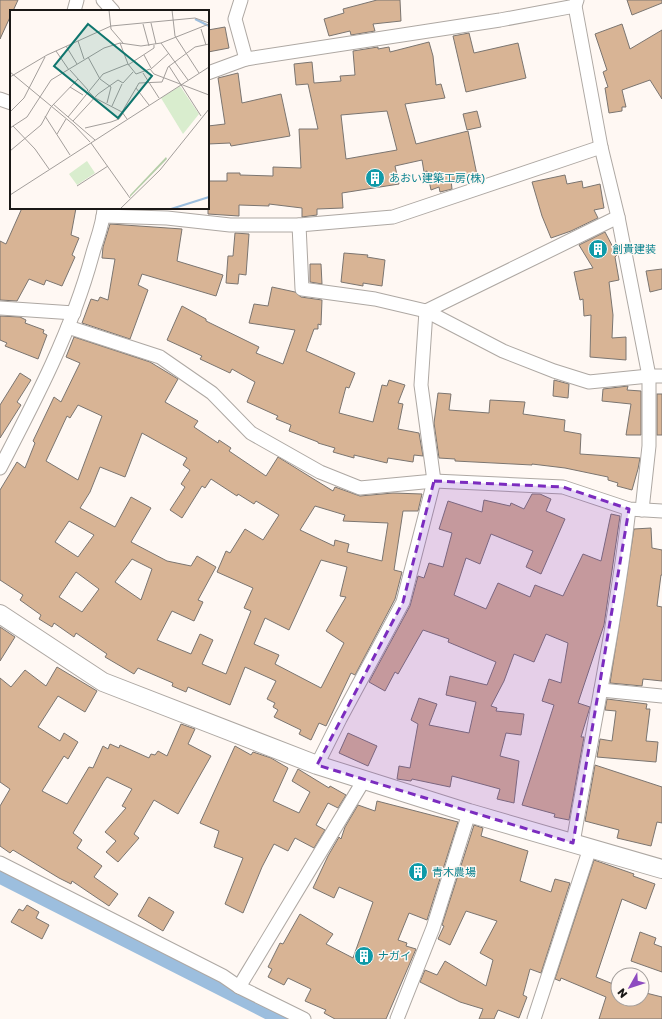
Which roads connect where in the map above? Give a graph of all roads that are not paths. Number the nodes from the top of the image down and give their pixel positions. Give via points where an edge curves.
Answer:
1 (77, 0) edge
2 (103, 0) edge
3 (241, 0) edge
4 (576, 3) edge
5 (74, 10) edge
6 (112, 10) edge
7 (246, 59) junction
8 (209, 73) edge
9 (0, 99) edge
10 (10, 103) edge
11 (601, 147) junction
12 (103, 212) edge
13 (618, 217) junction
14 (299, 225) junction
15 (0, 308) edge
16 (426, 311) junction
17 (74, 313) junction
18 (68, 327) junction
19 (656, 376) edge
20 (0, 468) edge
21 (434, 481) junction
22 (629, 509) junction
23 (642, 510) junction
24 (662, 510) edge
25 (0, 614) edge
26 (601, 690) junction
27 (662, 696) edge
28 (317, 765) junction
29 (364, 780) junction
30 (469, 813) junction
31 (581, 845) junction
32 (0, 863) edge
33 (662, 869) edge
34 (239, 987) junction
35 (304, 1019) edge
36 (398, 1019) edge
37 (534, 1019) edge

1 - 5 street
2 - 6 street
3 - 7 street via 235,19
4 - 7 street via 500,20
4 - 11 street
7 - 8 street
9 - 10 street
11 - 13 street
11 - 14 street via 393,218
12 - 14 street via 230,225
12 - 17 street
13 - 16 street
13 - 19 street
14 - 16 street via 302,289 375,299
15 - 17 street
16 - 19 street via 503,351 554,372 589,382
16 - 21 street via 421,385
17 - 18 street
18 - 20 street via 31,409
18 - 21 street via 160,357 212,393 251,433 320,472 360,488
19 - 23 street
21 - 22 street via 563,487
21 - 28 street via 403,602
22 - 23 street
22 - 26 street
23 - 24 street
25 - 28 street via 103,682
26 - 27 street
26 - 31 street
28 - 29 street
29 - 30 street
29 - 34 street
30 - 31 street
30 - 36 street via 433,928
31 - 33 street
31 - 37 street
32 - 34 street via 223,976
34 - 35 street

